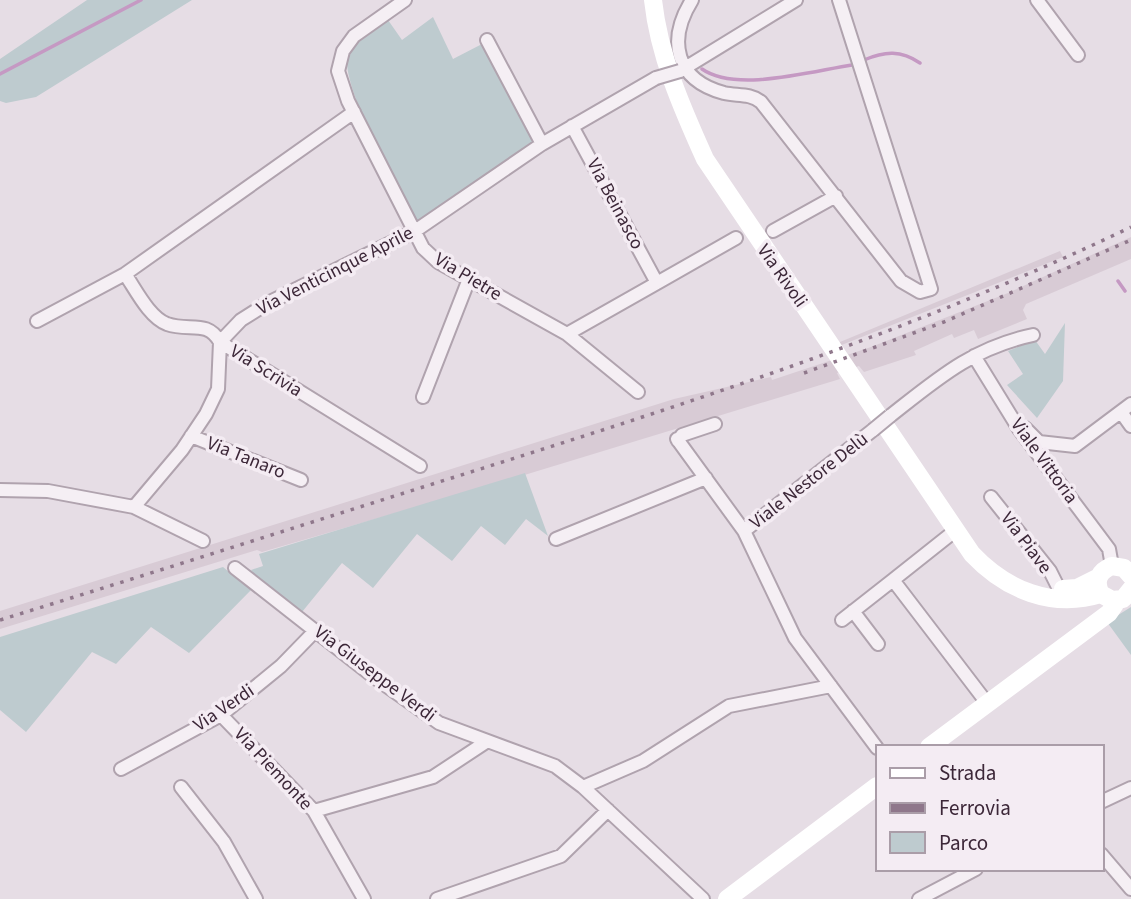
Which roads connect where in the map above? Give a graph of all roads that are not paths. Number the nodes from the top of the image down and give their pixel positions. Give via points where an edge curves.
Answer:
1 (405, 0) edge
2 (653, 0) edge
3 (692, 0) edge
4 (796, 0) edge
5 (839, 0) edge
6 (1037, 0) edge
7 (487, 40) dead end
8 (1078, 55) dead end
9 (683, 69) junction
10 (354, 112) junction
11 (572, 126) junction
12 (542, 144) junction
13 (836, 196) junction
14 (415, 231) junction
15 (773, 231) dead end
16 (736, 238) dead end
17 (125, 274) junction
18 (469, 279) junction
19 (657, 283) junction
20 (37, 321) dead end
21 (567, 334) junction
22 (1033, 335) dead end
23 (220, 342) junction
24 (974, 356) junction
25 (638, 392) dead end
26 (423, 397) dead end
27 (1126, 408) edge
28 (1010, 414) junction
29 (715, 424) dead end
30 (1131, 426) edge
31 (191, 436) junction
32 (1054, 445) junction
33 (1046, 464) junction
34 (420, 466) dead end
35 (706, 478) junction
36 (301, 480) dead end
37 (0, 490) edge
38 (991, 497) dead end
39 (134, 507) junction
40 (956, 530) junction
41 (744, 531) junction
42 (556, 538) dead end
43 (203, 541) dead end
44 (235, 568) dead end
45 (893, 580) junction
46 (1118, 582) edge
47 (1059, 589) junction
48 (316, 630) junction
49 (878, 644) dead end
50 (831, 686) junction
51 (987, 703) junction
52 (221, 715) junction
53 (486, 742) junction
54 (932, 745) edge
55 (876, 747) edge
56 (121, 769) dead end
57 (181, 787) dead end
58 (583, 787) junction
59 (876, 787) edge
60 (1131, 788) edge
61 (1103, 801) edge
62 (608, 810) junction
63 (314, 811) junction
64 (1103, 856) edge
65 (972, 871) edge
66 (1131, 889) edge
67 (256, 899) edge
68 (364, 899) edge
69 (437, 899) edge
70 (703, 899) edge
71 (727, 899) edge
72 (919, 899) edge

1 - 10 street, Via Pietre via 354,36 343,51 339,81
2 - 40 street, Via Rivoli via 680,103 714,176
3 - 9 street via 678,27
4 - 9 street, Via Venticinque Aprile
5 - 13 street via 931,289 913,291 901,281
6 - 8 street
7 - 12 street
9 - 11 street, Via Venticinque Aprile, bridge via 656,78
9 - 13 street via 714,89 761,102
10 - 14 street, Via Pietre
10 - 17 street
11 - 12 street, Via Venticinque Aprile
11 - 19 street, Via Beinasco
12 - 14 street, Via Venticinque Aprile
13 - 15 street
14 - 18 street, Via Pietre via 423,248 438,262
14 - 23 street, Via Venticinque Aprile via 268,303 241,320
16 - 19 street
17 - 20 street
17 - 23 street, Via Scrivia via 165,324 205,326
18 - 21 street, Via Pietre
18 - 26 street
19 - 21 street
21 - 25 street, Via Pietre
22 - 24 street
23 - 31 street via 218,388
23 - 34 street, Via Scrivia
24 - 28 street, Viale Vittoria
24 - 41 street, Viale Nestore Delù, bridge via 960,362
27 - 30 street
27 - 32 street via 1075,446
28 - 32 street via 1039,442
28 - 33 street, Viale Vittoria
29 - 35 street via 677,440
31 - 36 street, Via Tanaro
31 - 39 street
32 - 33 street
33 - 46 street, Viale Vittoria via 1109,549
35 - 41 street
35 - 42 street
37 - 39 street via 48,491
38 - 47 street, Via Piave
39 - 43 street
40 - 45 street
40 - 46 street, Via Rivoli via 986,569 1018,590 1054,598
40 - 47 street, Via Rivoli via 1005,572 1036,586
41 - 50 street via 795,638
44 - 48 street, Via Giuseppe Verdi
45 - 49 street via 847,616
45 - 51 street
46 - 47 street, Via Rivoli
46 - 51 street via 1094,624
48 - 52 street, Via Verdi
48 - 53 street, Via Giuseppe Verdi via 439,723
50 - 55 street
50 - 58 street via 729,706 643,761
51 - 54 street
52 - 56 street, Via Verdi
52 - 63 street, Via Piemonte
53 - 58 street, Via Giuseppe Verdi via 555,766
53 - 63 street via 433,776
57 - 67 street via 217,832
58 - 62 street, Via Giuseppe Verdi
59 - 71 street
60 - 61 street
62 - 69 street via 561,856
62 - 70 street, Via Giuseppe Verdi
63 - 68 street, Via Piemonte
64 - 66 street
65 - 72 street

